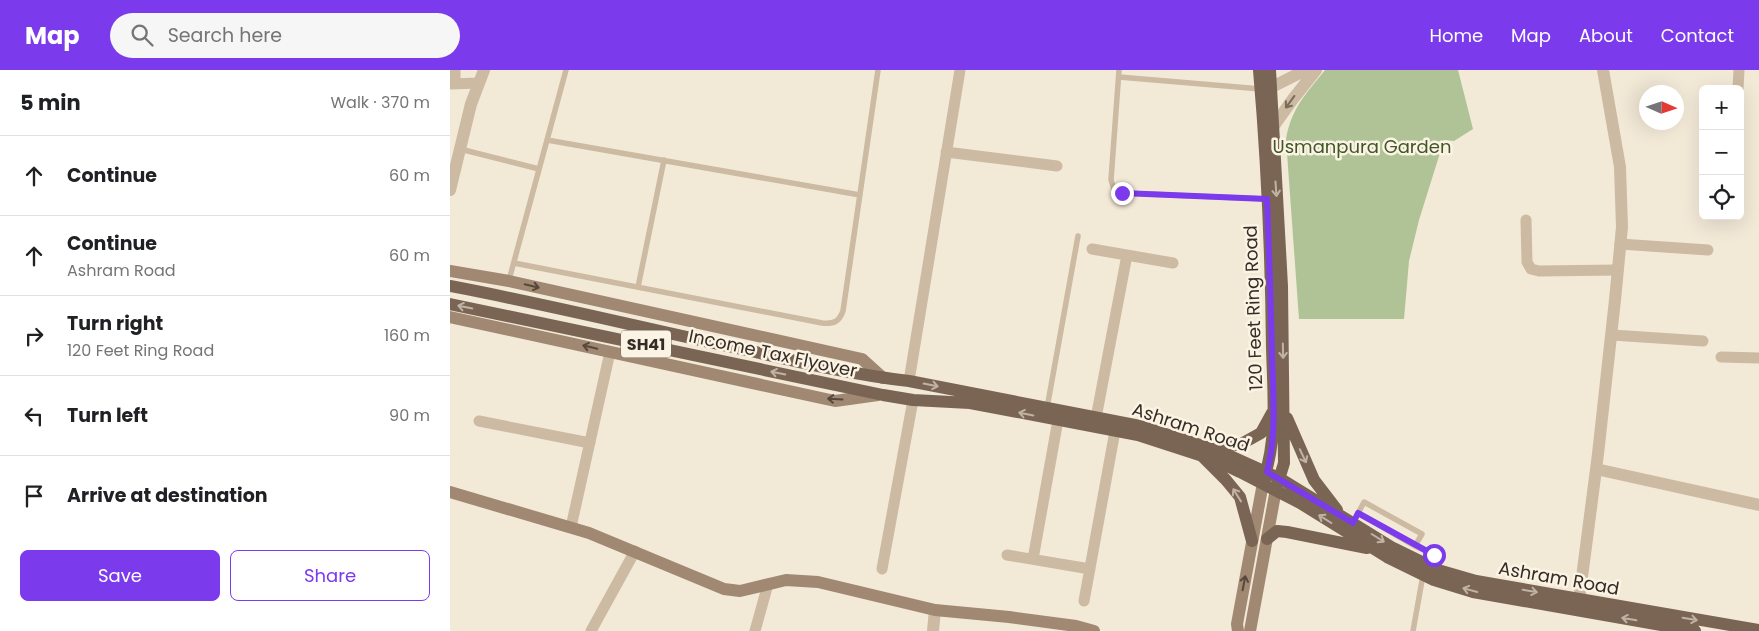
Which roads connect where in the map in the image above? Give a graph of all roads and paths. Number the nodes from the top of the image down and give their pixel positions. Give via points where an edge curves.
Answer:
1 (455, 70) edge
2 (484, 70) edge
3 (566, 70) edge
4 (878, 70) edge
5 (960, 70) edge
6 (1119, 70) edge
7 (1259, 70) edge
8 (1270, 70) edge
9 (1306, 70) edge
10 (1316, 70) edge
11 (1603, 70) edge
12 (1739, 70) edge
13 (1119, 77) junction
14 (479, 83) junction
15 (452, 84) edge
16 (1738, 85) edge
17 (1266, 88) junction
18 (1268, 128) junction
19 (547, 140) junction
20 (460, 149) junction
21 (946, 152) junction
22 (664, 160) junction
23 (1057, 166) dead end
24 (539, 170) junction
25 (450, 190) edge
26 (860, 195) junction
27 (1267, 199) junction
28 (1526, 220) dead end
29 (1078, 236) dead end
30 (1620, 244) junction
31 (1092, 248) dead end
32 (1708, 250) dead end
33 (1127, 255) junction
34 (514, 263) junction
35 (1173, 263) dead end
36 (1618, 270) junction
37 (450, 271) edge
38 (509, 281) junction
39 (450, 286) edge
40 (638, 287) junction
41 (450, 304) edge
42 (450, 317) edge
43 (1612, 335) junction
44 (1703, 341) dead end
45 (610, 352) junction
46 (1721, 357) dead end
47 (1759, 358) edge
48 (883, 378) junction
49 (909, 381) junction
50 (883, 395) junction
51 (913, 400) junction
52 (1046, 408) junction
53 (1279, 410) junction
54 (1096, 418) junction
55 (1058, 420) junction
56 (479, 421) dead end
57 (1115, 431) junction
58 (590, 443) junction
59 (1215, 450) junction
60 (1200, 455) junction
61 (1596, 469) junction
62 (1265, 477) junction
63 (1278, 484) junction
64 (450, 492) edge
65 (1759, 505) edge
66 (1340, 515) junction
67 (1355, 518) junction
68 (571, 527) junction
69 (1266, 539) junction
70 (1252, 541) junction
71 (1415, 546) junction
72 (1377, 550) junction
73 (635, 551) junction
74 (1007, 555) dead end
75 (1033, 559) junction
76 (882, 569) dead end
77 (1090, 569) junction
78 (1426, 570) junction
79 (768, 584) junction
80 (1084, 601) dead end
81 (1579, 605) junction
82 (935, 610) junction
83 (1759, 630) edge
84 (591, 631) edge
85 (755, 631) edge
86 (933, 631) edge
87 (1094, 631) edge
88 (1238, 631) edge
89 (1250, 631) edge
90 (1413, 631) edge
91 (1695, 631) edge

1 - 15 street
2 - 14 street
3 - 19 lane
4 - 26 lane
5 - 21 street
6 - 13 lane
7 - 17 main road, 120 Feet Ring Road
8 - 17 main road, 120 Feet Ring Road
9 - 17 street
10 -> 18 street
11 - 30 street via 1620,167
12 - 16 street
13 - 17 lane
13 - 27 lane via 1111,180 1114,189 1122,193
14 - 15 street
14 - 20 street
17 - 18 main road, 120 Feet Ring Road
18 - 27 main road, 120 Feet Ring Road
18 -> 53 main road, 120 Feet Ring Road via 1282,286
19 - 22 lane
19 - 24 lane
20 - 24 lane
20 - 25 street
21 - 23 street
21 - 49 street
22 - 26 lane
22 - 40 lane
24 - 34 lane
26 - 40 lane via 843,311 833,324
27 - 53 main road, 120 Feet Ring Road
28 - 36 street via 1527,262 1531,269
29 - 52 lane
30 - 32 street
30 - 36 street
31 - 33 street
33 - 35 street
33 - 54 street
34 - 38 lane
34 - 40 lane
36 - 43 street
37 - 38 main road
38 -> 48 main road via 862,359
39 - 48 main road, Income Tax Flyover
50 -> 41 main road, Income Tax Flyover / SH41
45 -> 42 main road
43 - 44 street
43 - 61 street
50 -> 45 main road via 835,401
45 - 58 street
46 - 47 street
48 - 49 main road, Ashram Road
49 -> 52 main road, Ashram Road
50 - 51 main road, Ashram Road / SH41
55 -> 51 main road, Ashram Road / SH41 via 970,403
51 - 76 street
52 - 54 main road, Ashram Road
53 - 59 main road via 1261,433 1243,443
53 - 62 main road, 120 Feet Ring Road
53 - 63 main road, 120 Feet Ring Road via 1284,463
53 -> 66 main road via 1314,480
54 - 59 main road, Ashram Road via 1140,426
55 - 57 main road, Ashram Road / SH41
55 - 75 street
56 - 58 street
57 - 60 main road, Ashram Road / SH41
57 - 77 street
58 - 68 street
59 - 62 main road, Ashram Road
60 - 62 main road, Ashram Road / SH41
70 -> 60 main road via 1240,497
61 - 65 street
61 - 81 street
62 - 63 main road, Ashram Road / SH41
62 - 70 main road
63 - 66 main road, Ashram Road
63 - 69 main road
72 -> 63 main road, Ashram Road / SH41
64 - 68 main road
66 - 67 main road, Ashram Road
67 - 71 lane
67 - 71 lane via 1364,502 1422,534
67 -> 78 main road, Ashram Road
68 - 73 main road
69 - 72 main road via 1276,531 1287,532
69 - 89 main road
88 -> 70 main road
71 - 78 lane via 1434,555
72 - 78 main road, Ashram Road / SH41 via 1387,558
73 - 79 main road via 724,589 740,591
73 - 84 street
74 - 75 street
75 - 77 street
77 - 80 street
78 - 81 main road, Ashram Road / SH41 via 1434,580 1473,592
78 - 90 lane
79 - 82 main road via 786,580 818,582
79 - 85 street
81 -> 83 main road, Ashram Road
91 -> 81 main road, Ashram Road / SH41
82 - 86 street
82 - 87 main road via 1076,626

